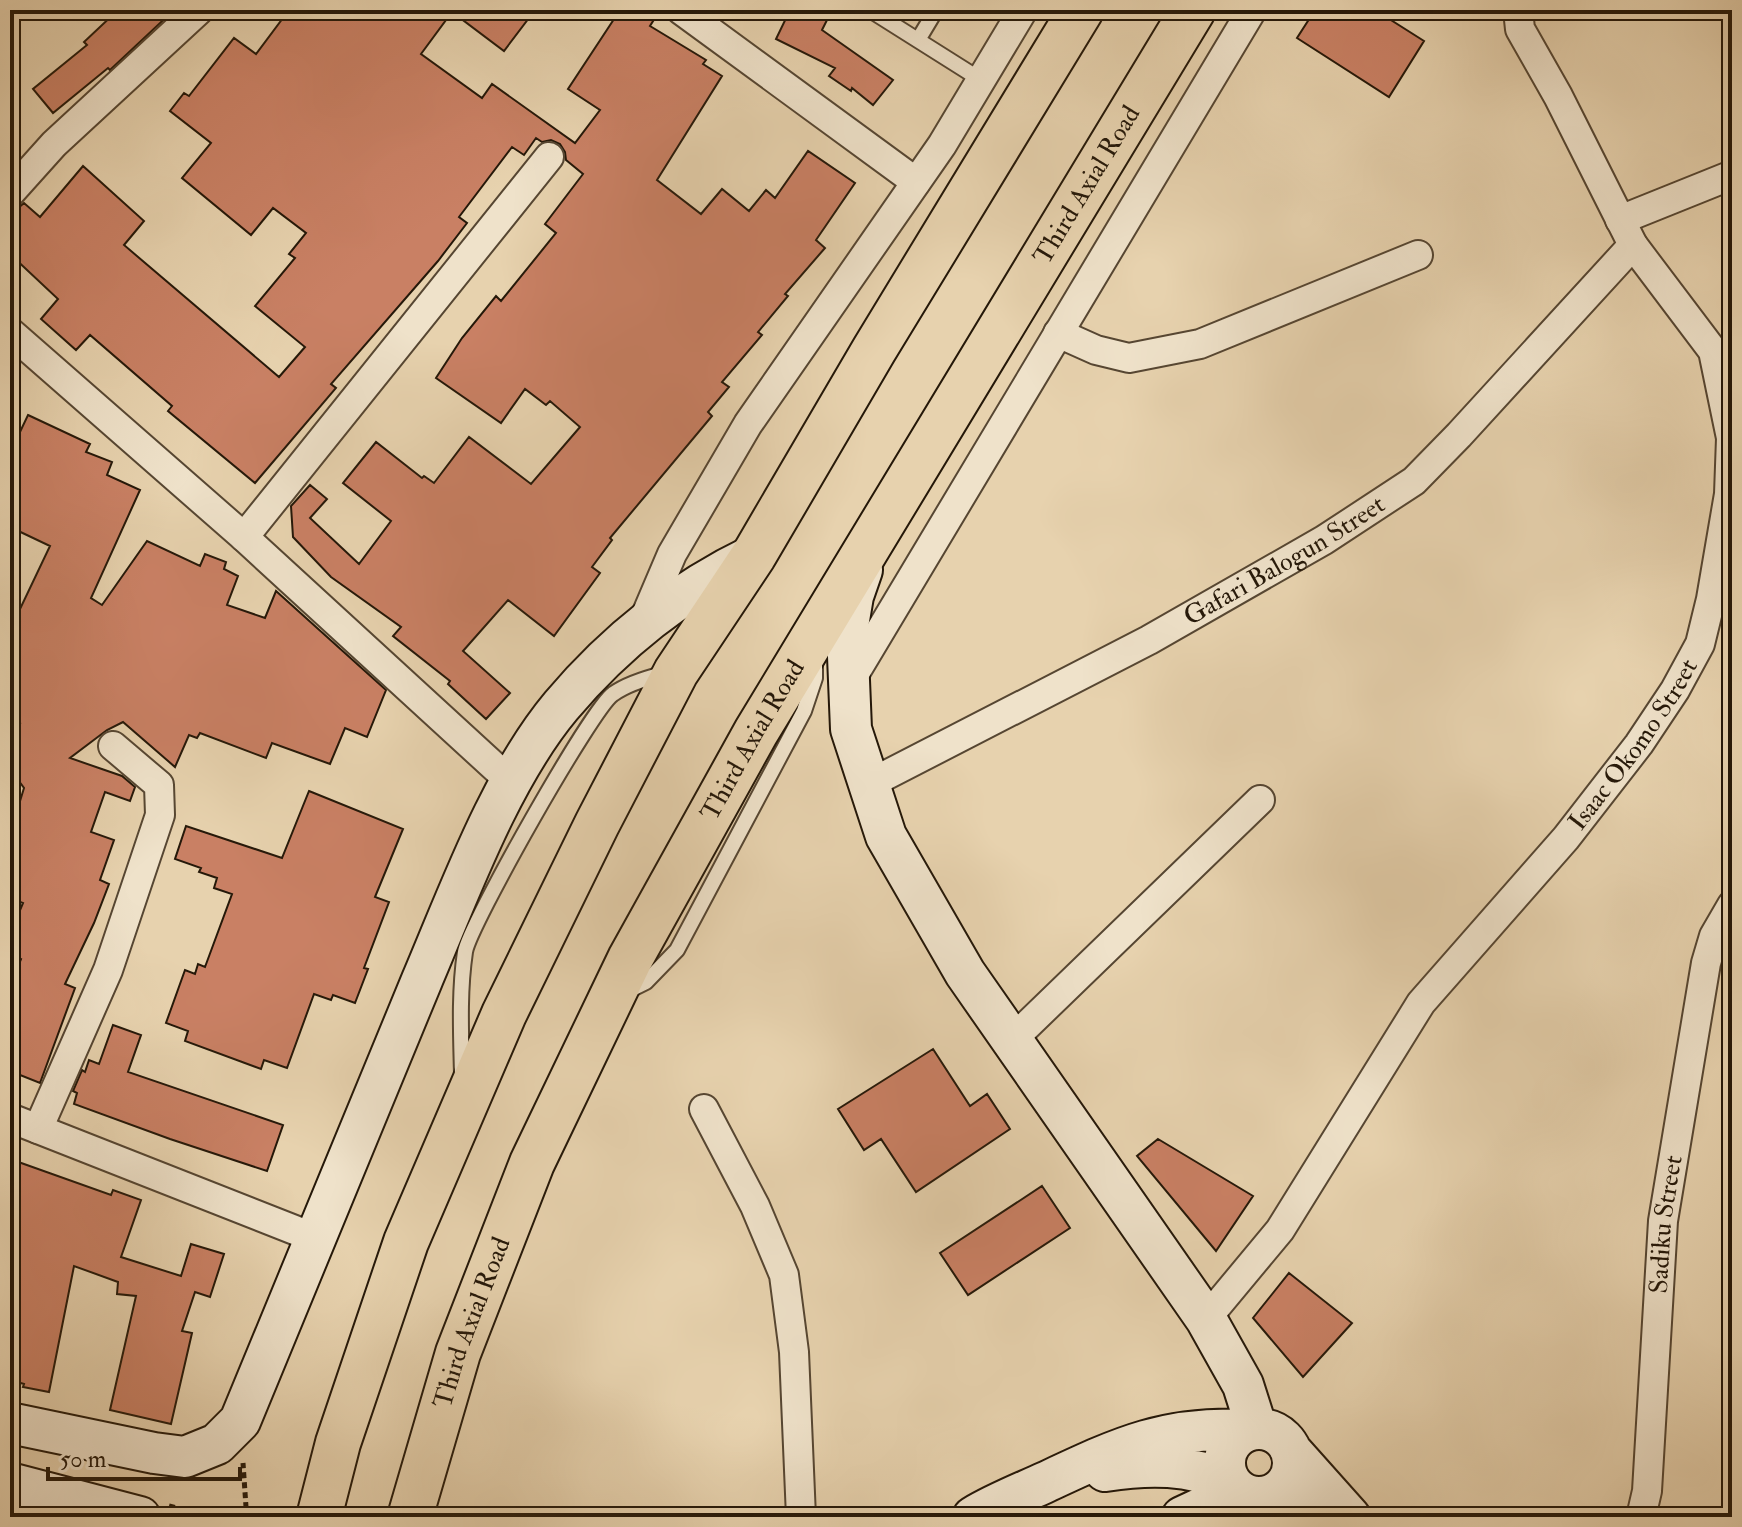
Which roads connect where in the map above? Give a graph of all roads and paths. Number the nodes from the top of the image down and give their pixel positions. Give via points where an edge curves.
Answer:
1 (199, 10) edge
2 (681, 10) edge
3 (870, 10) edge
4 (936, 10) edge
5 (1023, 10) edge
6 (1081, 10) edge
7 (1193, 10) edge
8 (1252, 10) edge
9 (1518, 10) edge
10 (918, 40) junction
11 (981, 80) junction
12 (549, 157) dead end
13 (1732, 175) edge
14 (916, 182) junction
15 (10, 193) edge
16 (1620, 220) junction
17 (1633, 245) junction
18 (1418, 255) dead end
19 (10, 332) edge
20 (1058, 333) junction
21 (1732, 438) edge
22 (244, 537) junction
23 (872, 542) junction
24 (754, 555) junction
25 (643, 623) junction
26 (676, 672) junction
27 (849, 683) junction
28 (113, 746) dead end
29 (510, 781) junction
30 (867, 785) junction
31 (1260, 800) dead end
32 (1732, 905) edge
33 (1013, 1039) junction
34 (704, 1109) dead end
35 (462, 1111) junction
36 (10, 1118) edge
37 (38, 1129) junction
38 (315, 1238) junction
39 (1206, 1319) junction
40 (240, 1421) junction
41 (10, 1423) edge
42 (1253, 1430) junction
43 (1292, 1452) junction
44 (10, 1483) edge
45 (1250, 1491) junction
46 (1024, 1492) junction
47 (153, 1511) edge
48 (211, 1517) edge
49 (241, 1517) edge
50 (319, 1517) edge
51 (410, 1517) edge
52 (801, 1517) edge
53 (973, 1517) edge
54 (1182, 1517) edge
55 (1303, 1517) edge
56 (1350, 1517) edge
57 (1641, 1517) edge

1 - 15 street via 54,144
2 - 14 street
3 - 10 lane
4 - 10 lane
5 - 11 street
6 - 24 highway
7 - 23 highway, Third Axial Road
8 - 20 street
9 - 16 street, Isaac Okomo Street via 1520,29
10 - 11 lane
11 - 14 street
12 - 22 street
13 - 16 street
14 - 25 street via 748,424 672,554
16 - 17 street, Isaac Okomo Street
17 - 21 street, Isaac Okomo Street via 1713,351
17 - 30 street, Gafari Balogun Street via 1404,488 1149,640
18 - 20 street via 1200,344 1129,358
19 - 22 street
20 - 27 street
21 - 39 street, Isaac Okomo Street via 1729,494 1711,599 1700,644 1675,690 1566,838 1421,1003 1280,1230
22 - 29 street
23 - 27 street via 847,632
23 - 51 highway, Third Axial Road via 756,732 611,999 532,1163 458,1353
24 - 25 street via 718,572
24 - 26 highway
25 - 29 street via 560,707
26 - 35 highway via 504,1014
26 - 35 lane via 647,678 611,695 575,744 465,949
27 - 30 street via 851,729
28 - 37 street via 159,785 160,815 108,970
29 - 38 street
30 - 33 street via 886,836 922,903
31 - 33 street
32 - 57 street, Sadiku Street via 1714,936 1692,1035 1663,1221 1647,1491
33 - 39 street
34 - 52 street via 784,1275 794,1352
35 - 50 highway via 406,1242 338,1443
36 - 37 street
37 - 38 street
38 - 40 street
39 - 42 street via 1243,1385
40 - 41 street via 217,1444 185,1457
40 - 49 path via 246,1507
42 - 43 street via 1277,1433
42 - 45 street via 1228,1447 1225,1471
42 - 46 street via 1187,1431 1150,1438
43 - 45 street via 1293,1470 1280,1490
43 - 56 street
44 - 47 street
45 - 46 street via 1206,1471 1158,1465 1094,1473
45 - 54 street
45 - 55 street via 1284,1501
46 - 53 street
47 - 48 path

